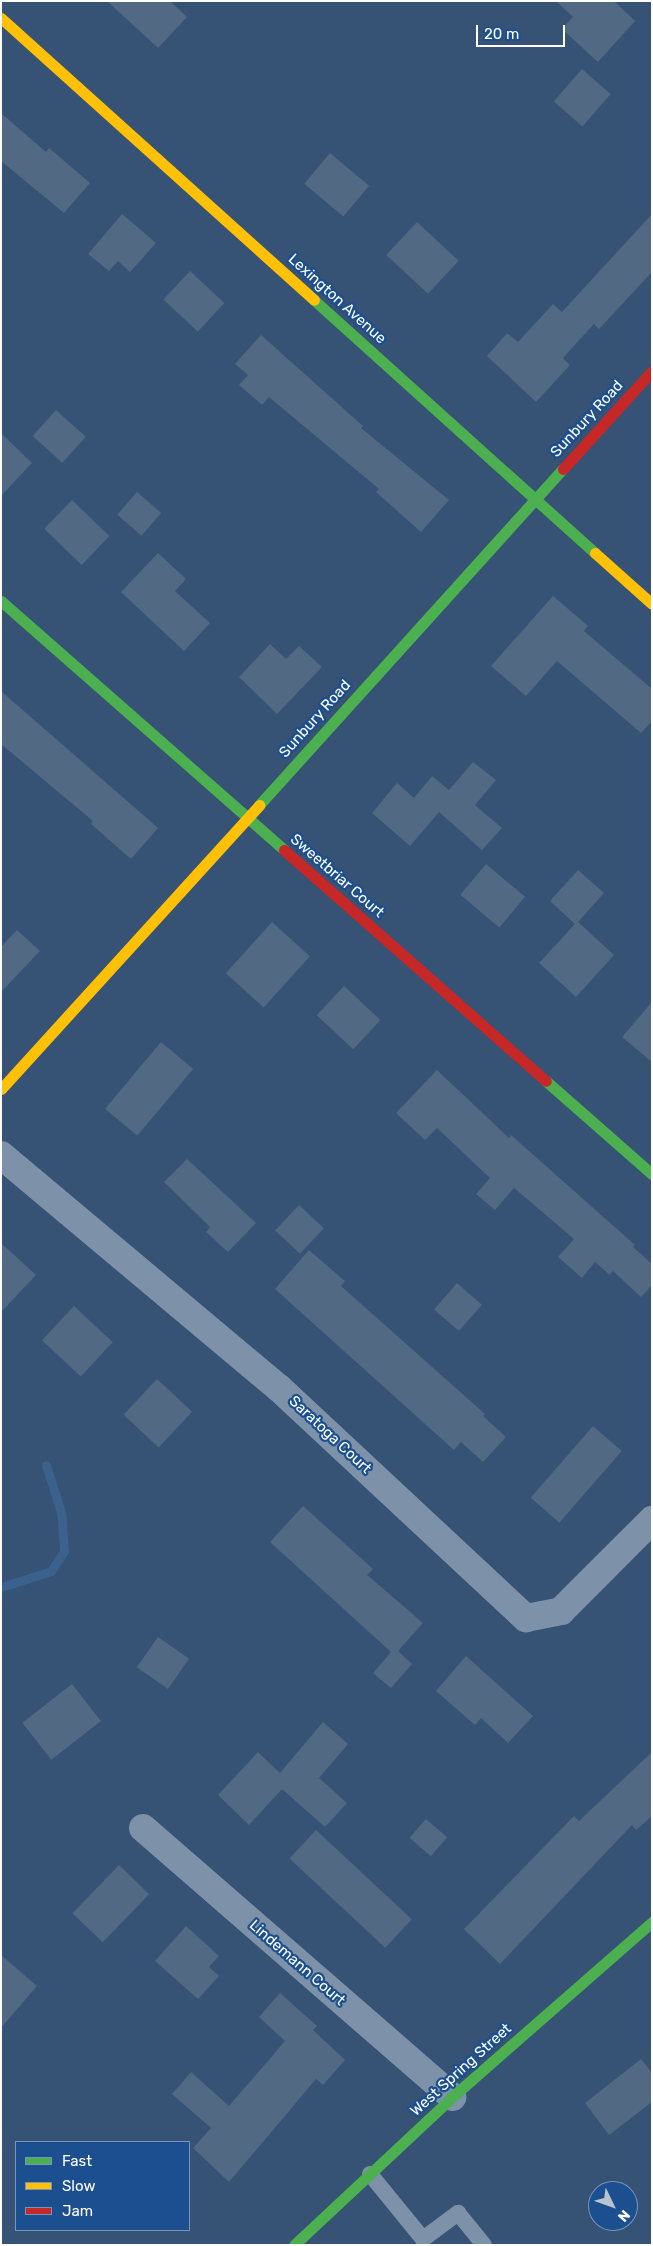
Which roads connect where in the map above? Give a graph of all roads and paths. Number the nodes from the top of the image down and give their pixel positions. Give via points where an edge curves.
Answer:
1 (1, 18) edge
2 (652, 371) edge
3 (534, 498) junction
4 (1, 601) edge
5 (652, 604) edge
6 (247, 817) junction
7 (1, 1089) edge
8 (1, 1155) edge
9 (652, 1174) edge
10 (652, 1520) edge
11 (143, 1828) dead end
12 (652, 1922) edge
13 (452, 2097) junction
14 (370, 2174) junction
15 (420, 2242) edge
16 (294, 2245) edge
17 (484, 2245) edge

1 - 3 street, Lexington Avenue
2 - 3 street, Sunbury Road
3 - 5 street, Lexington Avenue
3 - 6 street, Sunbury Road
4 - 6 street, Sweetbriar Court
6 - 7 street, Sunbury Road
6 - 9 street, Sweetbriar Court
8 - 10 street, Saratoga Court via 279,1388 526,1618 561,1611
11 - 13 street, Lindemann Court
12 - 13 street, West Spring Street
13 - 14 street, West Spring Street
14 - 15 lane
14 - 16 street, West Spring Street
15 - 17 lane via 458,2213

